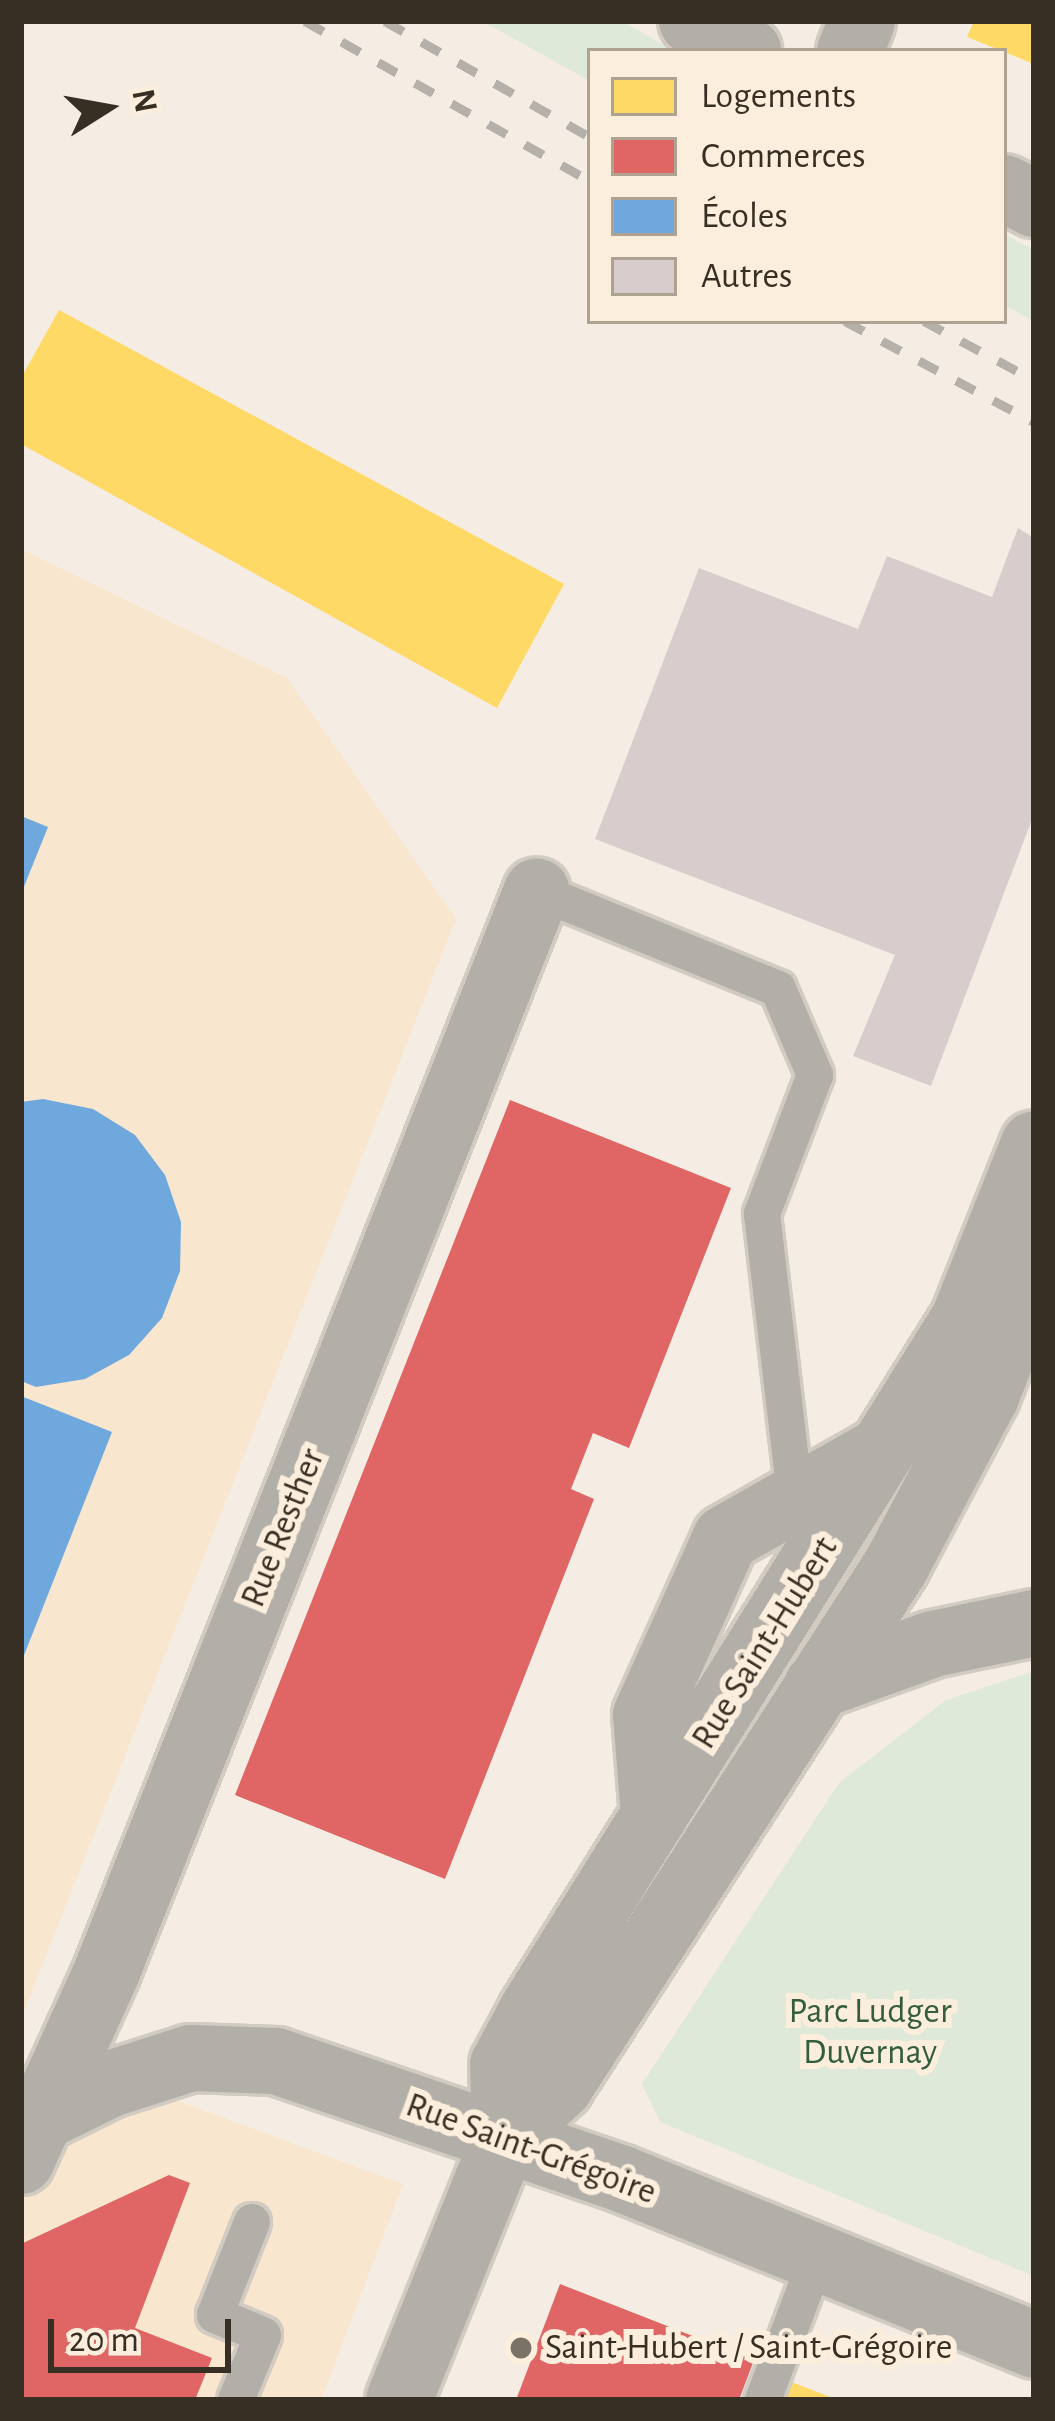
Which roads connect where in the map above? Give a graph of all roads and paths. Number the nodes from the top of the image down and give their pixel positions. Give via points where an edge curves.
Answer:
1 (692, 21) edge
2 (742, 48) edge
3 (1007, 190) edge
4 (1034, 204) edge
5 (537, 891) joint
6 (1034, 1144) edge
7 (1034, 1274) edge
8 (883, 1449) junction
9 (795, 1497) junction
10 (1034, 1623) edge
11 (817, 1685) junction
12 (654, 1816) junction
13 (27, 2136) edge
14 (505, 2138) junction
15 (252, 2222) dead end
16 (817, 2258) junction
17 (1034, 2345) edge
18 (236, 2400) edge
19 (399, 2400) edge
20 (763, 2400) edge

1 - 2 street
3 - 4 street
5 - 9 lane via 778,989 815,1075 762,1214
5 - 13 street, Rue Resther via 115,1950
6 - 8 street, Rue Saint-Hubert via 964,1319
7 - 11 street, Rue Saint-Hubert via 946,1475
8 - 9 street
8 - 12 street, Rue Saint-Hubert
9 - 12 street via 726,1538 646,1715
10 - 11 street via 933,1643
11 - 14 street, Rue Saint-Hubert via 560,2086
12 - 14 street, Rue Saint-Hubert via 503,2065
13 - 14 street, Rue Saint-Grégoire via 139,2072 232,2055 320,2074
14 - 16 street, Rue Saint-Grégoire
14 - 19 street, Rue Saint-Hubert
15 - 18 lane via 215,2315 263,2336
16 - 17 street, Rue Saint-Grégoire
16 - 20 lane

